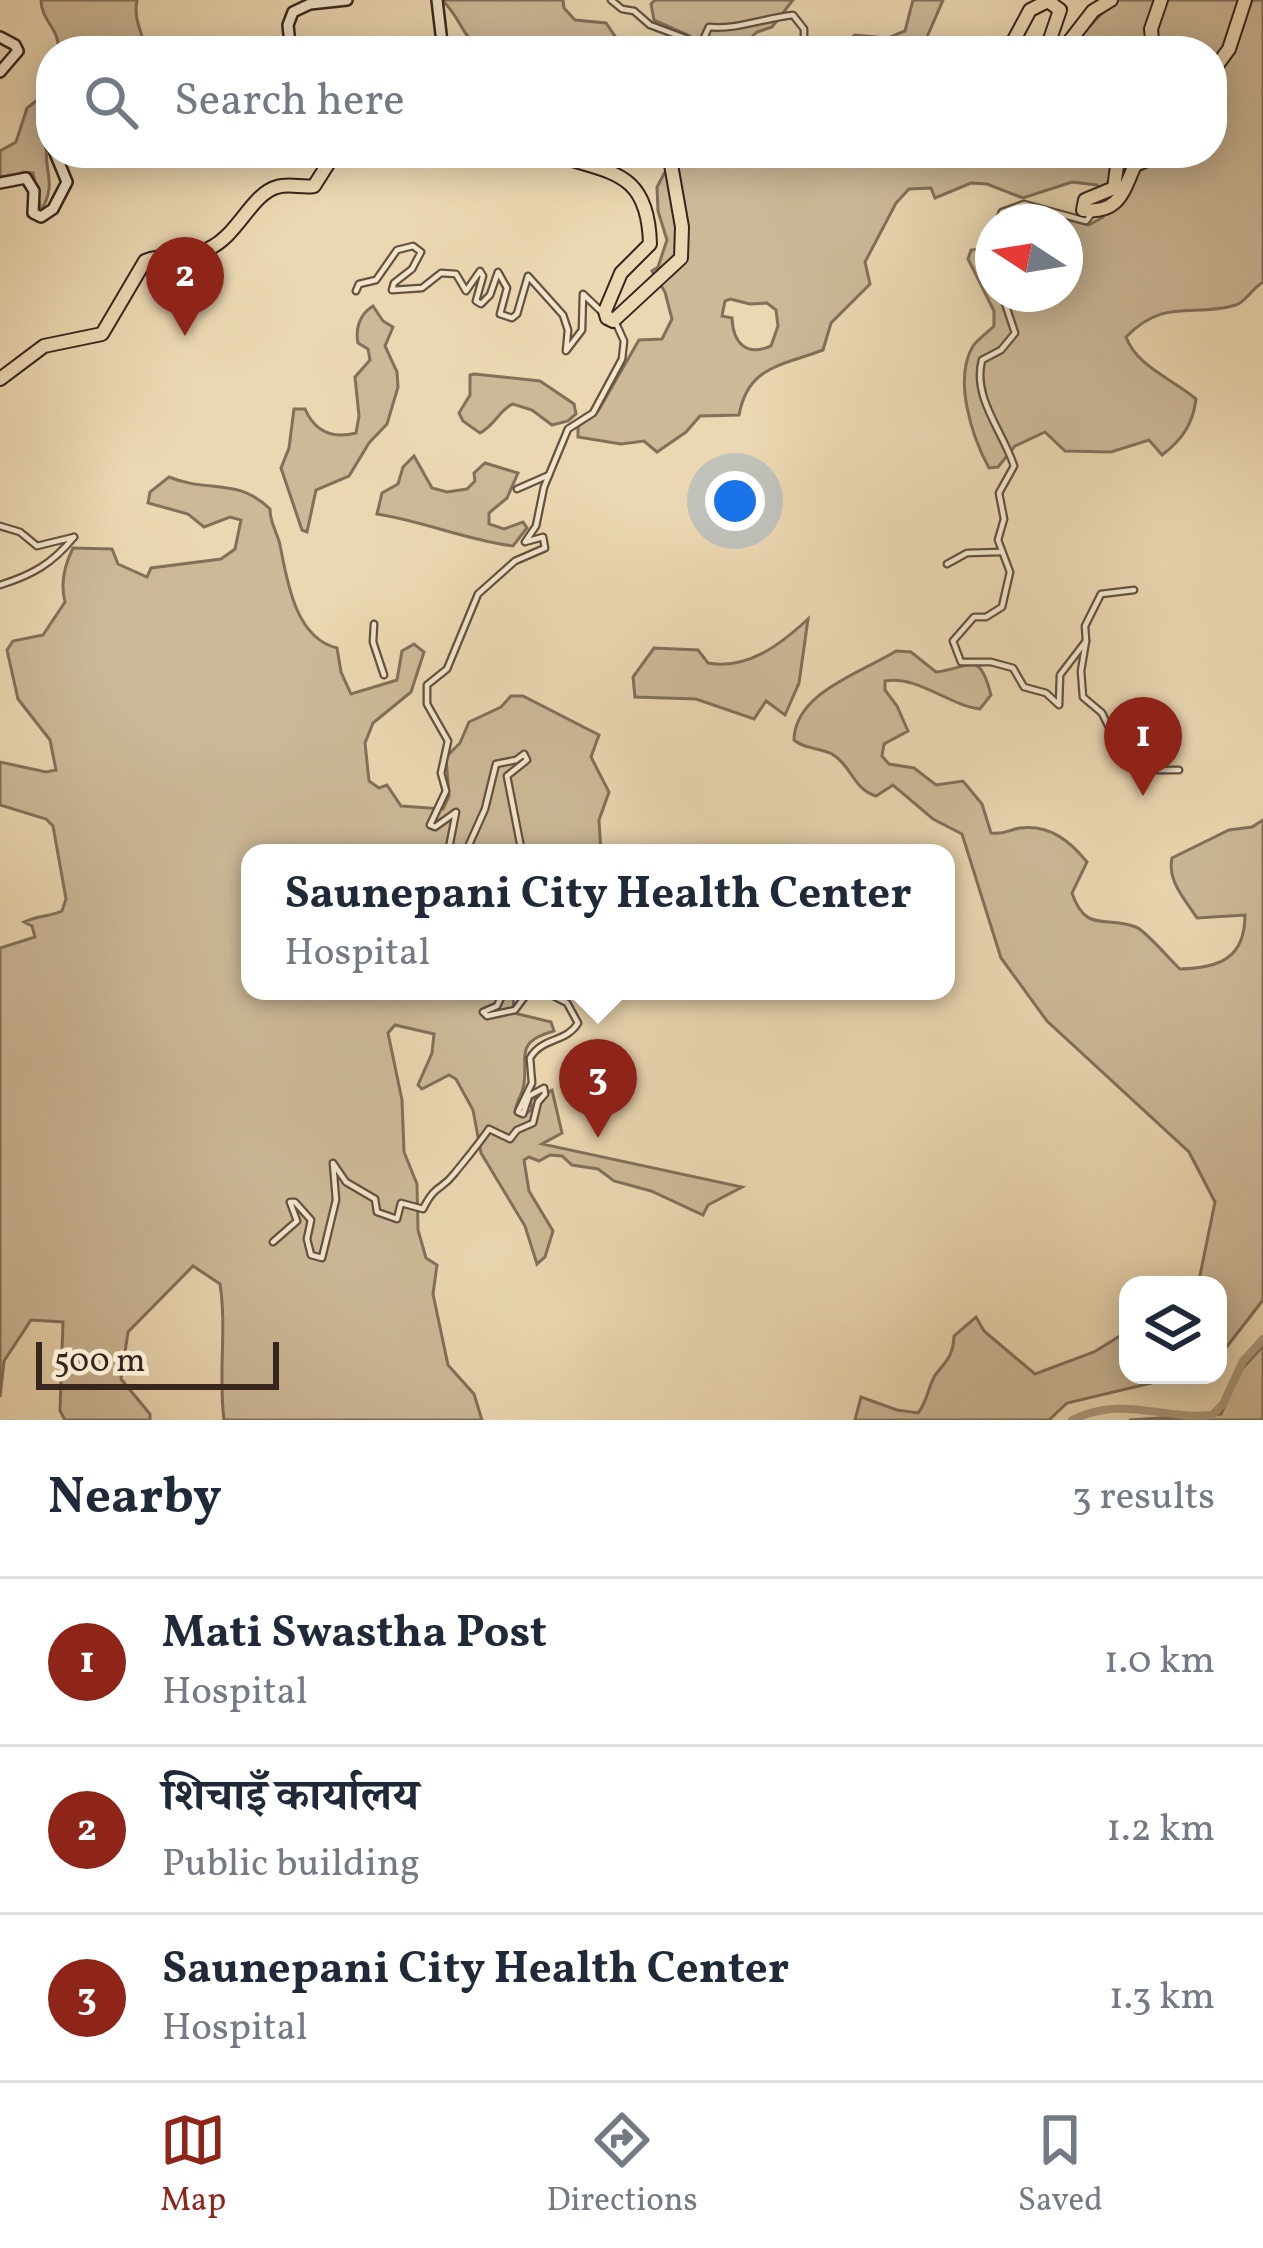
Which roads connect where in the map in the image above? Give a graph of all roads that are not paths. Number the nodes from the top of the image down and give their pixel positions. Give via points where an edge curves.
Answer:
1 (347, 0) edge
2 (436, 0) edge
3 (611, 0) edge
4 (1111, 0) edge
5 (1161, 0) edge
6 (1245, 0) edge
7 (290, 36) edge
8 (441, 36) edge
9 (680, 36) edge
10 (705, 36) edge
11 (804, 36) edge
12 (1016, 36) edge
13 (1052, 36) edge
14 (1073, 36) edge
15 (1151, 36) edge
16 (0, 37) edge
17 (1227, 51) edge
18 (0, 72) edge
19 (61, 168) edge
20 (325, 168) edge
21 (601, 168) edge
22 (672, 168) edge
23 (1117, 168) edge
24 (1135, 168) edge
25 (0, 183) edge
26 (1094, 212) junction
27 (1083, 220) edge
28 (356, 291) dead end
29 (1008, 312) edge
30 (611, 319) junction
31 (27, 358) junction
32 (0, 369) edge
33 (0, 379) edge
34 (549, 475) junction
35 (517, 489) dead end
36 (0, 526) edge
37 (1001, 552) junction
38 (947, 564) dead end
39 (0, 585) edge
40 (1134, 590) dead end
41 (374, 624) dead end
42 (1086, 641) junction
43 (384, 675) dead end
44 (1179, 770) dead end
45 (450, 844) edge
46 (469, 844) edge
47 (520, 844) edge
48 (500, 1000) edge
49 (522, 1000) edge
50 (561, 1000) edge
51 (273, 1241) dead end

1 - 7 main road via 295,10
2 - 8 main road
3 - 9 street
4 - 14 main road
5 - 15 main road
6 - 17 main road
10 - 11 street via 709,27 794,15
12 - 13 main road via 1032,7 1048,1 1060,13
16 - 18 main road via 18,51
19 - 25 main road via 67,182 40,217 26,178
20 - 31 main road via 314,186 270,190 214,246 141,263 102,334 49,344
21 - 30 main road via 618,173 640,200 650,244 624,268
22 - 30 main road via 681,258
23 - 26 main road via 1114,188 1083,202
24 - 26 main road via 1122,198
26 - 27 street
28 - 30 street via 376,280 391,256 418,247 412,269 392,290 422,288 446,273 457,274 464,292 480,271 481,304 498,272 507,288 500,314 512,318 531,277 563,316 566,351 582,330 583,294
29 - 37 street via 1015,333 982,360 979,375 1014,466 999,494
30 - 34 street via 625,348 617,370 593,413 568,429
31 - 32 street
31 - 33 main road
34 - 35 street
34 - 45 street via 525,542 543,537 545,548 515,561 478,594 447,669 427,685 427,704 448,741 446,791 430,825 456,812
36 - 39 street via 37,546 74,537 56,560
37 - 38 street via 967,553
37 - 42 street via 1010,572 1002,608 969,621 952,643 958,661 1013,668 1024,687 1059,705 1060,675
40 - 42 street via 1101,594 1084,626
41 - 43 street
42 - 44 street via 1083,697 1102,713 1120,750 1143,770
46 - 47 street via 496,764 524,754 527,760 507,776
48 - 49 street via 483,1012 514,1010
50 - 51 street via 578,1023 530,1058 532,1083 518,1112 544,1088 533,1123 510,1139 489,1130 423,1209 400,1203 397,1219 377,1212 375,1199 333,1163 336,1200 322,1258 311,1255 311,1220 295,1202 297,1221

